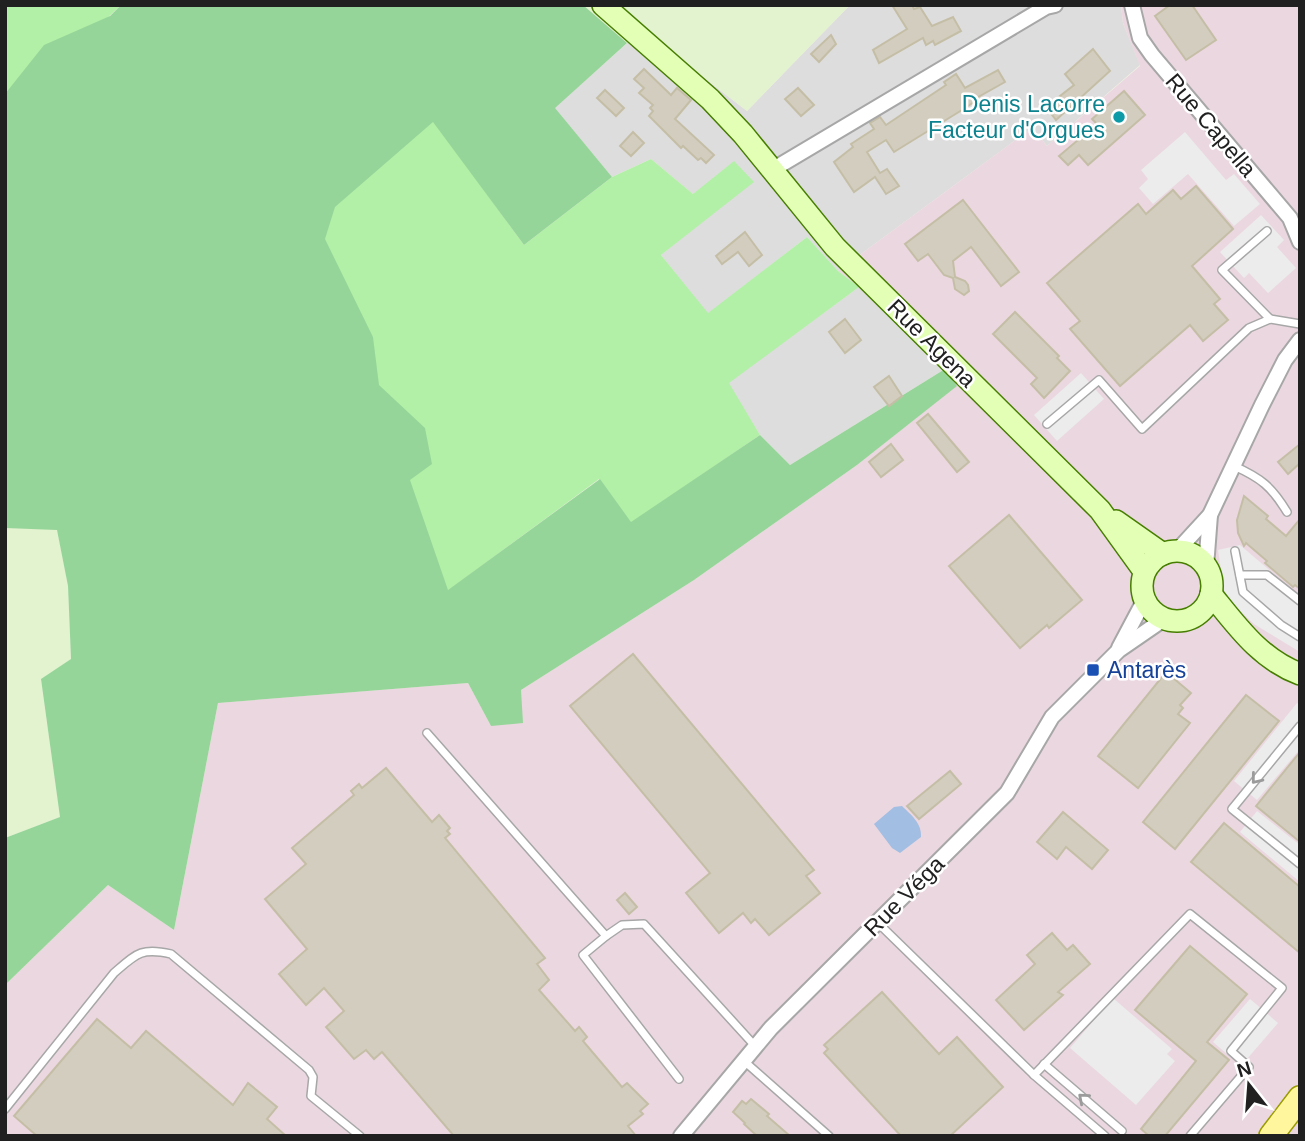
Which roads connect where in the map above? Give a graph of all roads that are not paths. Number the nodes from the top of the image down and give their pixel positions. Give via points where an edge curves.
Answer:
1 (603, 5) edge
2 (1055, 5) edge
3 (1132, 5) edge
4 (772, 170) junction
5 (1267, 230) dead end
6 (1300, 242) edge
7 (1270, 319) junction
8 (1300, 324) edge
9 (1300, 340) edge
10 (1047, 424) dead end
11 (1234, 466) junction
12 (1100, 510) junction
13 (1287, 512) dead end
14 (1210, 515) junction
15 (1235, 551) dead end
16 (1169, 553) junction
17 (1206, 567) junction
18 (1144, 571) junction
19 (1240, 576) junction
20 (1211, 594) junction
21 (1144, 599) junction
22 (1300, 601) edge
23 (1164, 619) junction
24 (1192, 619) junction
25 (1242, 634) junction
26 (1300, 637) edge
27 (1119, 650) junction
28 (1300, 674) edge
29 (1300, 726) edge
30 (427, 733) dead end
31 (1300, 864) edge
32 (877, 922) junction
33 (606, 936) junction
34 (755, 1046) junction
35 (744, 1061) junction
36 (1044, 1064) junction
37 (1034, 1075) junction
38 (679, 1079) dead end
39 (1300, 1098) edge
40 (5, 1109) edge
41 (1122, 1131) dead end
42 (359, 1136) edge
43 (681, 1136) edge
44 (829, 1136) edge
45 (1105, 1136) edge
46 (1190, 1136) edge
47 (1271, 1136) edge

1 - 4 main road, Rue Agena via 694,84
2 - 4 street
3 - 6 street, Rue Capella via 1146,47 1290,218
4 - 12 main road, Rue Agena via 835,247
5 - 7 lane via 1222,270
7 - 8 lane
7 - 10 lane via 1249,328 1142,429 1099,380
9 - 11 street
11 - 13 lane via 1274,491
11 - 14 street
12 - 16 main road, Rue Agena
12 - 18 main road, Rue Agena
14 - 16 street
14 - 17 street
15 - 19 lane
16 - 17 main road via 1197,558
16 - 18 main road
17 - 20 main road
18 - 21 main road
19 - 22 lane via 1267,575
19 - 26 lane via 1243,592
20 - 24 main road via 1205,609
20 - 25 main road
21 - 23 main road
21 - 27 street, Rue Véga
23 - 24 main road
23 - 27 street, Rue Véga
24 - 25 main road
25 - 28 main road via 1280,667
27 - 32 street, Rue Véga via 1052,718 1007,793
29 -> 31 lane via 1232,809
30 - 33 lane
32 - 34 street, Rue Véga
32 - 37 lane
33 - 34 lane via 622,925 644,924
33 - 38 lane via 583,955
34 - 35 street, Rue Véga
35 - 43 street, Rue Véga
35 - 44 lane
36 - 37 lane
41 -> 36 lane
36 - 46 lane via 1190,914 1282,988 1231,1051 1249,1067
37 - 45 lane
39 - 47 main road
40 - 42 lane via 114,973 134,956 152,949 171,954 309,1070 311,1096

